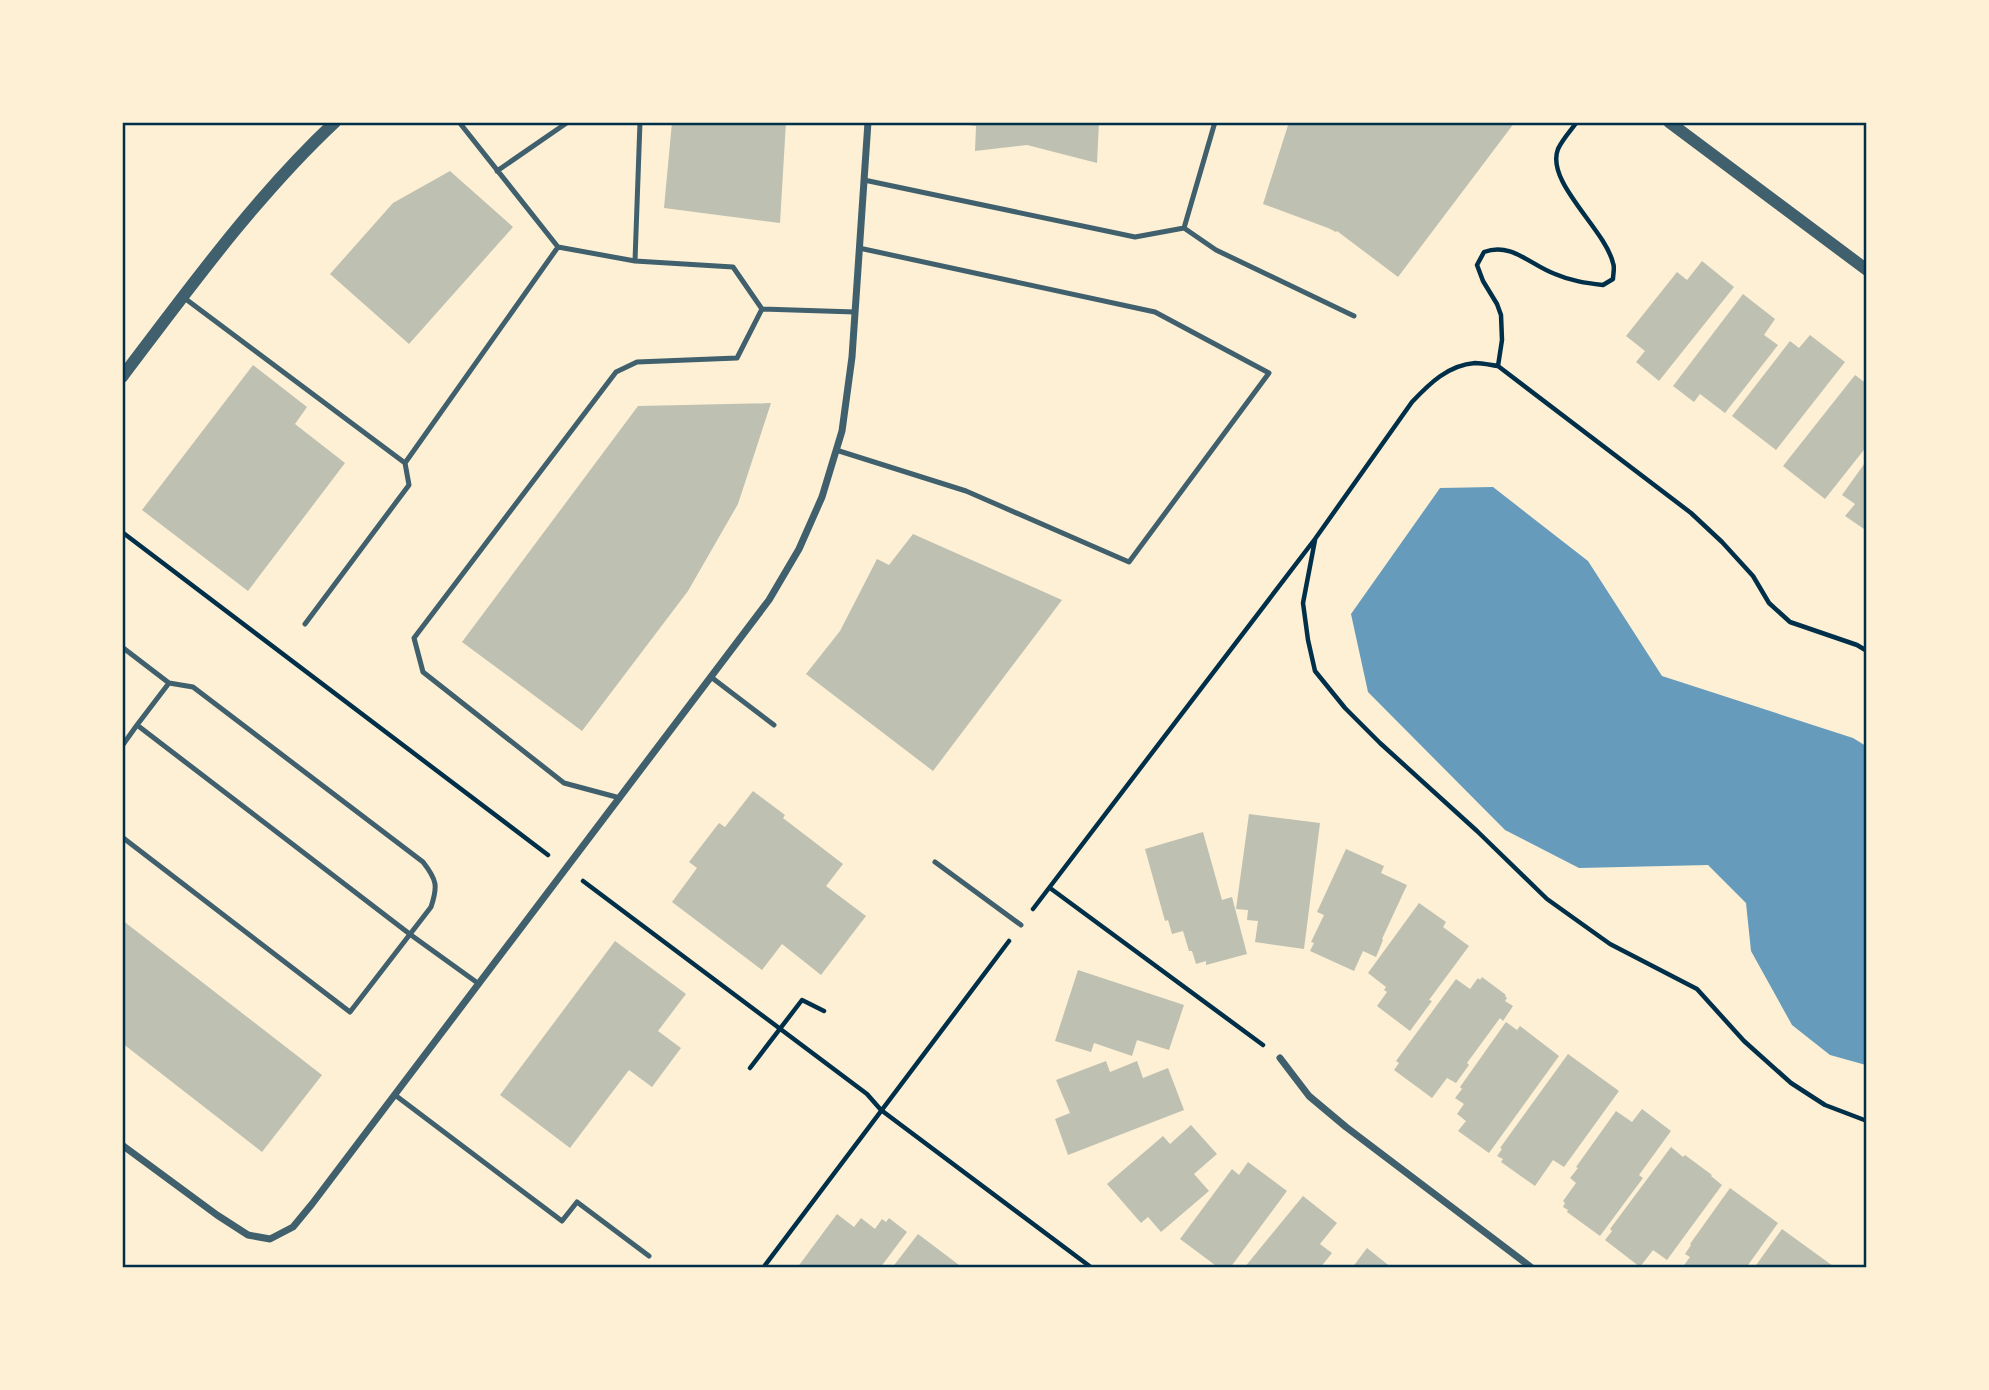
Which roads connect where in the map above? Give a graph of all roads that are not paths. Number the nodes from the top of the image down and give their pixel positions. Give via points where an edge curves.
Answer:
1 (335, 122) edge
2 (458, 122) edge
3 (568, 122) edge
4 (640, 122) edge
5 (867, 122) edge
6 (1215, 122) edge
7 (1669, 122) edge
8 (497, 171) junction
9 (863, 180) junction
10 (1184, 228) junction
11 (558, 247) junction
12 (859, 248) junction
13 (635, 261) junction
14 (1867, 270) edge
15 (183, 298) junction
16 (762, 309) junction
17 (855, 312) junction
18 (1354, 316) dead end
19 (122, 377) edge
20 (836, 450) junction
21 (405, 463) junction
22 (305, 624) dead end
23 (122, 647) edge
24 (711, 677) junction
25 (169, 683) junction
26 (775, 725) dead end
27 (137, 726) junction
28 (122, 746) edge
29 (620, 798) junction
30 (122, 837) edge
31 (935, 862) dead end
32 (1021, 925) road end
33 (411, 935) junction
34 (479, 984) junction
35 (1280, 1058) road end
36 (395, 1095) junction
37 (122, 1144) edge
38 (649, 1256) dead end
39 (1532, 1268) edge

1 - 15 street via 255,206
2 - 8 lane
3 - 8 lane
4 - 13 lane
5 - 9 street
6 - 10 lane
7 - 14 street
8 - 11 lane
9 - 10 lane via 1135,237
9 - 12 street
10 - 18 lane via 1216,250
11 - 13 lane
11 - 21 lane
12 - 17 street
12 - 20 lane via 1155,313 1269,373 1129,562 966,491
13 - 16 lane via 733,267
15 - 19 street
15 - 21 lane
16 - 17 lane
16 - 29 lane via 737,358 637,362 615,372 414,638 423,672 564,783
17 - 20 street
20 - 24 street via 799,549 769,600
21 - 22 lane via 409,485
23 - 25 lane
24 - 26 lane
24 - 29 street
25 - 27 lane
25 - 33 lane via 193,687 424,862 437,891
27 - 28 lane
27 - 33 lane
29 - 34 street
30 - 33 lane via 351,1012
31 - 32 lane
33 - 34 lane
34 - 36 street
35 - 39 street via 1309,1096 1346,1128
36 - 37 street via 313,1204 293,1227 270,1239 247,1235
36 - 38 lane via 562,1221 577,1202

